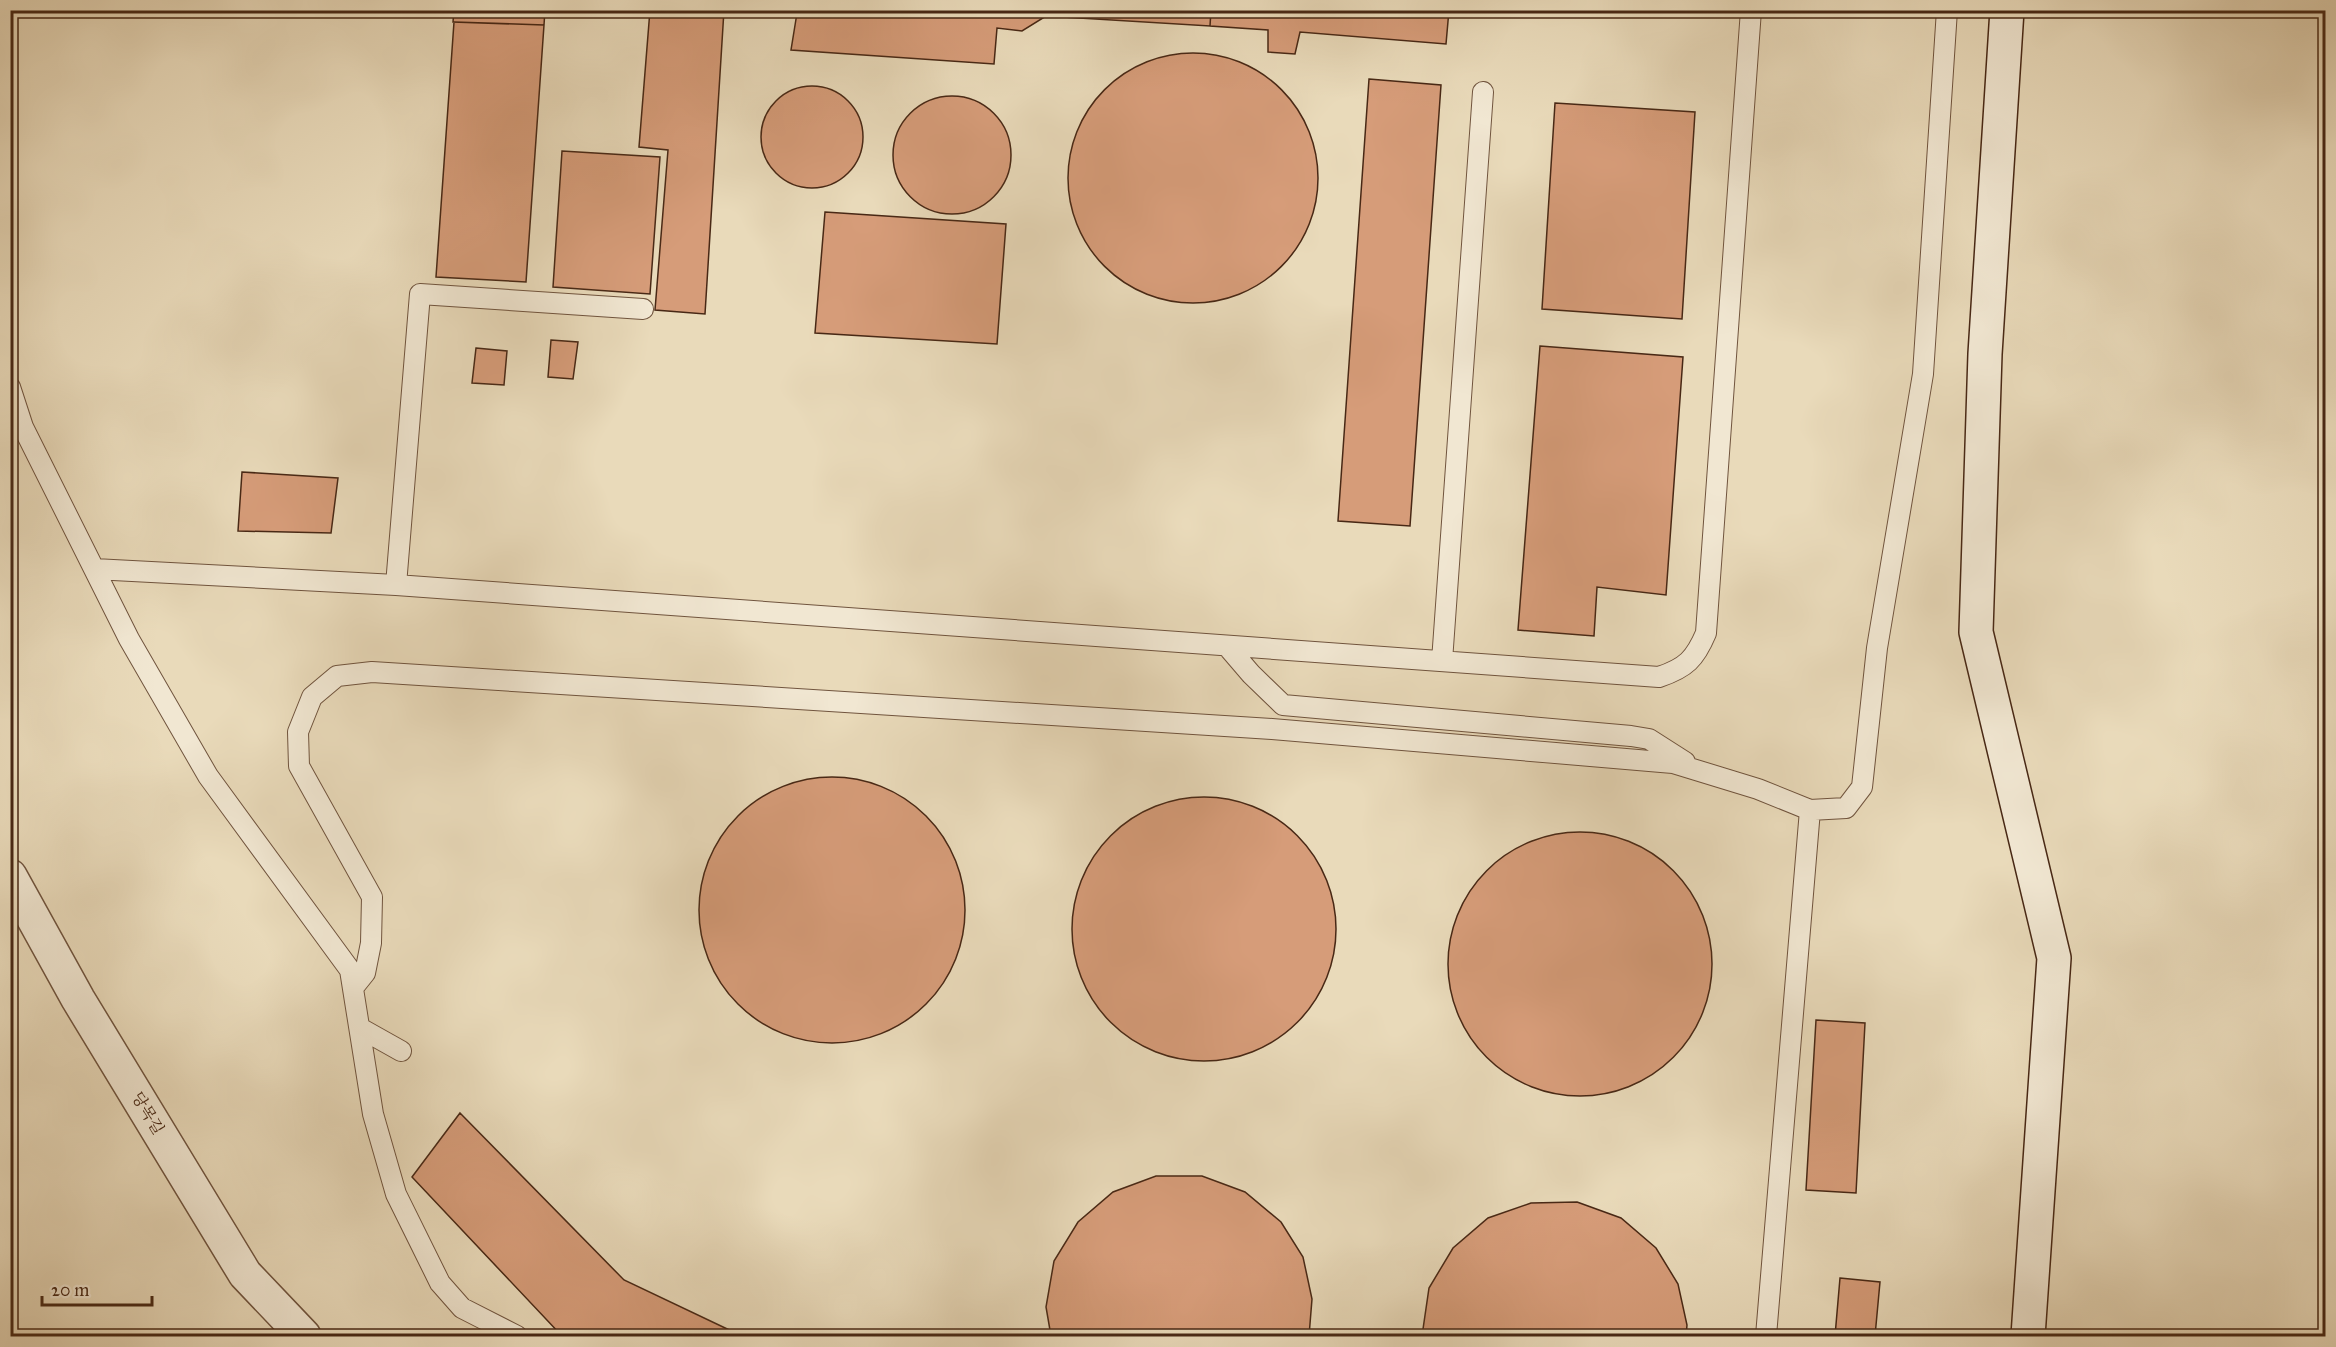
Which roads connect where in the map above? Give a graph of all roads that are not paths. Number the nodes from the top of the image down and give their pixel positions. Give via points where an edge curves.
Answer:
1 (1751, 10) edge
2 (1947, 10) edge
3 (2007, 10) edge
4 (1483, 92) dead end
5 (643, 309) dead end
6 (10, 387) edge
7 (94, 569) junction
8 (396, 585) junction
9 (1227, 646) junction
10 (1442, 662) junction
11 (1699, 771) junction
12 (1810, 810) junction
13 (10, 876) edge
14 (353, 988) junction
15 (360, 1028) junction
16 (401, 1051) dead end
17 (304, 1336) edge
18 (517, 1336) edge
19 (1766, 1336) edge
20 (2028, 1336) edge

1 - 10 lane via 1706,633 1698,653 1679,670 1659,677
2 - 12 lane via 1923,374 1877,648 1862,787 1846,808
3 - 20 main road via 1985,354 1976,632 2054,958
4 - 10 lane
5 - 8 lane via 420,294
6 - 7 lane via 23,427
7 - 8 lane
7 - 14 lane via 129,639 208,776 350,970
8 - 9 lane
9 - 10 lane
9 - 11 lane via 1283,705 1631,736 1649,739
11 - 12 lane
11 - 14 lane via 1673,763 1272,729 372,672 337,676 312,697 298,732 299,766 372,897 365,973
12 - 19 lane
13 - 17 main road, 당목길 via 78,999 245,1275
14 - 15 lane
15 - 16 lane
15 - 18 lane via 373,1114 396,1194 426,1256 440,1283 462,1308

